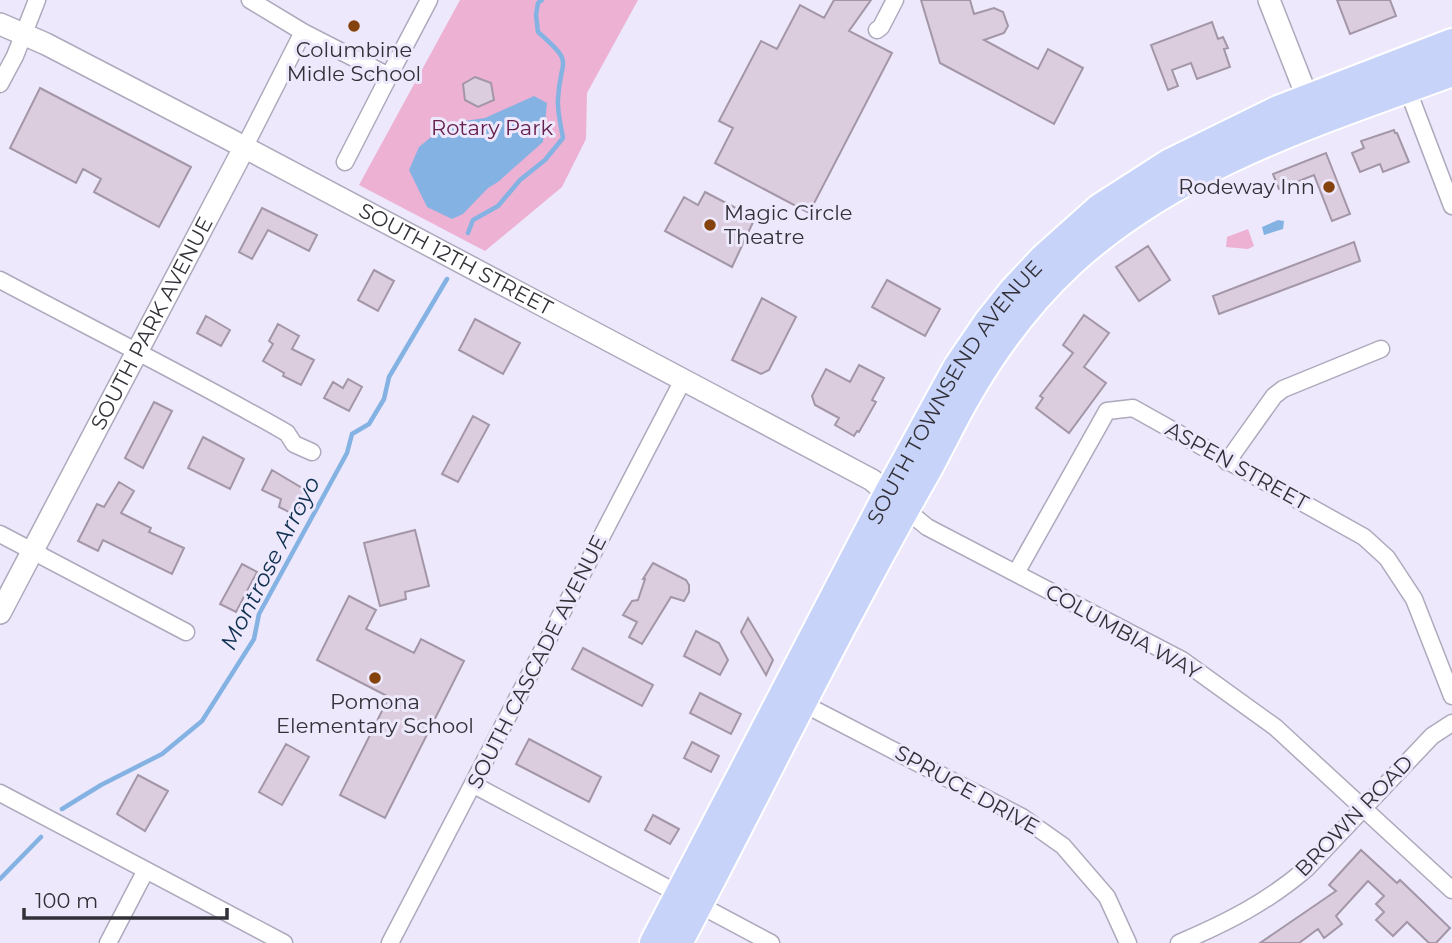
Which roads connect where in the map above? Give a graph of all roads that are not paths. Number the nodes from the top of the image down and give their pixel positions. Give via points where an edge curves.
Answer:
1 (37, 0) edge
2 (250, 0) edge
3 (429, 0) edge
4 (895, 0) edge
5 (1269, 0) edge
6 (0, 24) edge
7 (877, 30) dead end
8 (303, 32) junction
9 (23, 34) junction
10 (1452, 43) edge
11 (1452, 72) edge
12 (389, 76) junction
13 (0, 84) edge
14 (1408, 88) junction
15 (1312, 110) junction
16 (244, 148) junction
17 (345, 162) dead end
18 (1452, 206) edge
19 (0, 280) edge
20 (1381, 349) dead end
21 (138, 352) junction
22 (683, 380) junction
23 (312, 452) dead end
24 (1227, 462) junction
25 (896, 501) junction
26 (0, 534) edge
27 (33, 551) junction
28 (1016, 573) junction
29 (0, 613) edge
30 (186, 632) dead end
31 (1452, 695) edge
32 (802, 703) junction
33 (1452, 723) edge
34 (474, 785) junction
35 (0, 793) edge
36 (1363, 806) junction
37 (146, 870) junction
38 (1452, 890) edge
39 (688, 900) junction
40 (108, 943) edge
41 (284, 943) edge
42 (390, 943) edge
43 (654, 943) edge
44 (678, 943) edge
45 (771, 943) edge
46 (1128, 943) edge
47 (1179, 943) edge

1 - 9 street
2 - 8 street
3 - 12 street
4 - 7 street
5 - 15 street
6 - 9 street, SOUTH 12TH STREET
8 - 12 street
8 - 16 street, SOUTH PARK AVENUE
9 - 13 street
9 - 16 street, SOUTH 12TH STREET
10 - 15 highway, SOUTH TOWNSEND AVENUE
11 - 14 highway, SOUTH TOWNSEND AVENUE
12 - 17 street
14 - 15 highway, SOUTH TOWNSEND AVENUE
14 - 18 street
15 - 25 highway, SOUTH TOWNSEND AVENUE via 1139,210 1072,261 1000,346 966,396 943,442
16 - 21 street, SOUTH PARK AVENUE
16 - 22 street, SOUTH 12TH STREET
19 - 21 street
20 - 24 street via 1283,388
21 - 23 street via 276,426
21 - 27 street, SOUTH PARK AVENUE
22 - 25 street, SOUTH 12TH STREET via 872,480
22 - 34 street, SOUTH CASCADE AVENUE
24 - 28 street, ASPEN STREET via 1133,408 1107,411
24 - 31 street, ASPEN STREET via 1364,537 1387,558 1414,599
25 - 28 street, COLUMBIA WAY via 928,527
25 - 32 highway, SOUTH TOWNSEND AVENUE
25 - 39 highway, SOUTH TOWNSEND AVENUE
26 - 27 street
27 - 29 street, SOUTH PARK AVENUE
27 - 30 street
28 - 36 street, COLUMBIA WAY via 1182,660 1275,727
32 - 39 highway, SOUTH TOWNSEND AVENUE
32 - 46 street, SPRUCE DRIVE via 1022,817 1063,846 1107,897
33 - 36 street, BROWN ROAD via 1432,736
34 - 39 street
34 - 42 street, SOUTH CASCADE AVENUE
35 - 37 street
36 - 38 street, COLUMBIA WAY
36 - 47 street, BROWN ROAD via 1288,884 1224,924
37 - 40 street
37 - 41 street
39 - 43 highway, SOUTH TOWNSEND AVENUE
39 - 44 highway, SOUTH TOWNSEND AVENUE
39 - 45 street

